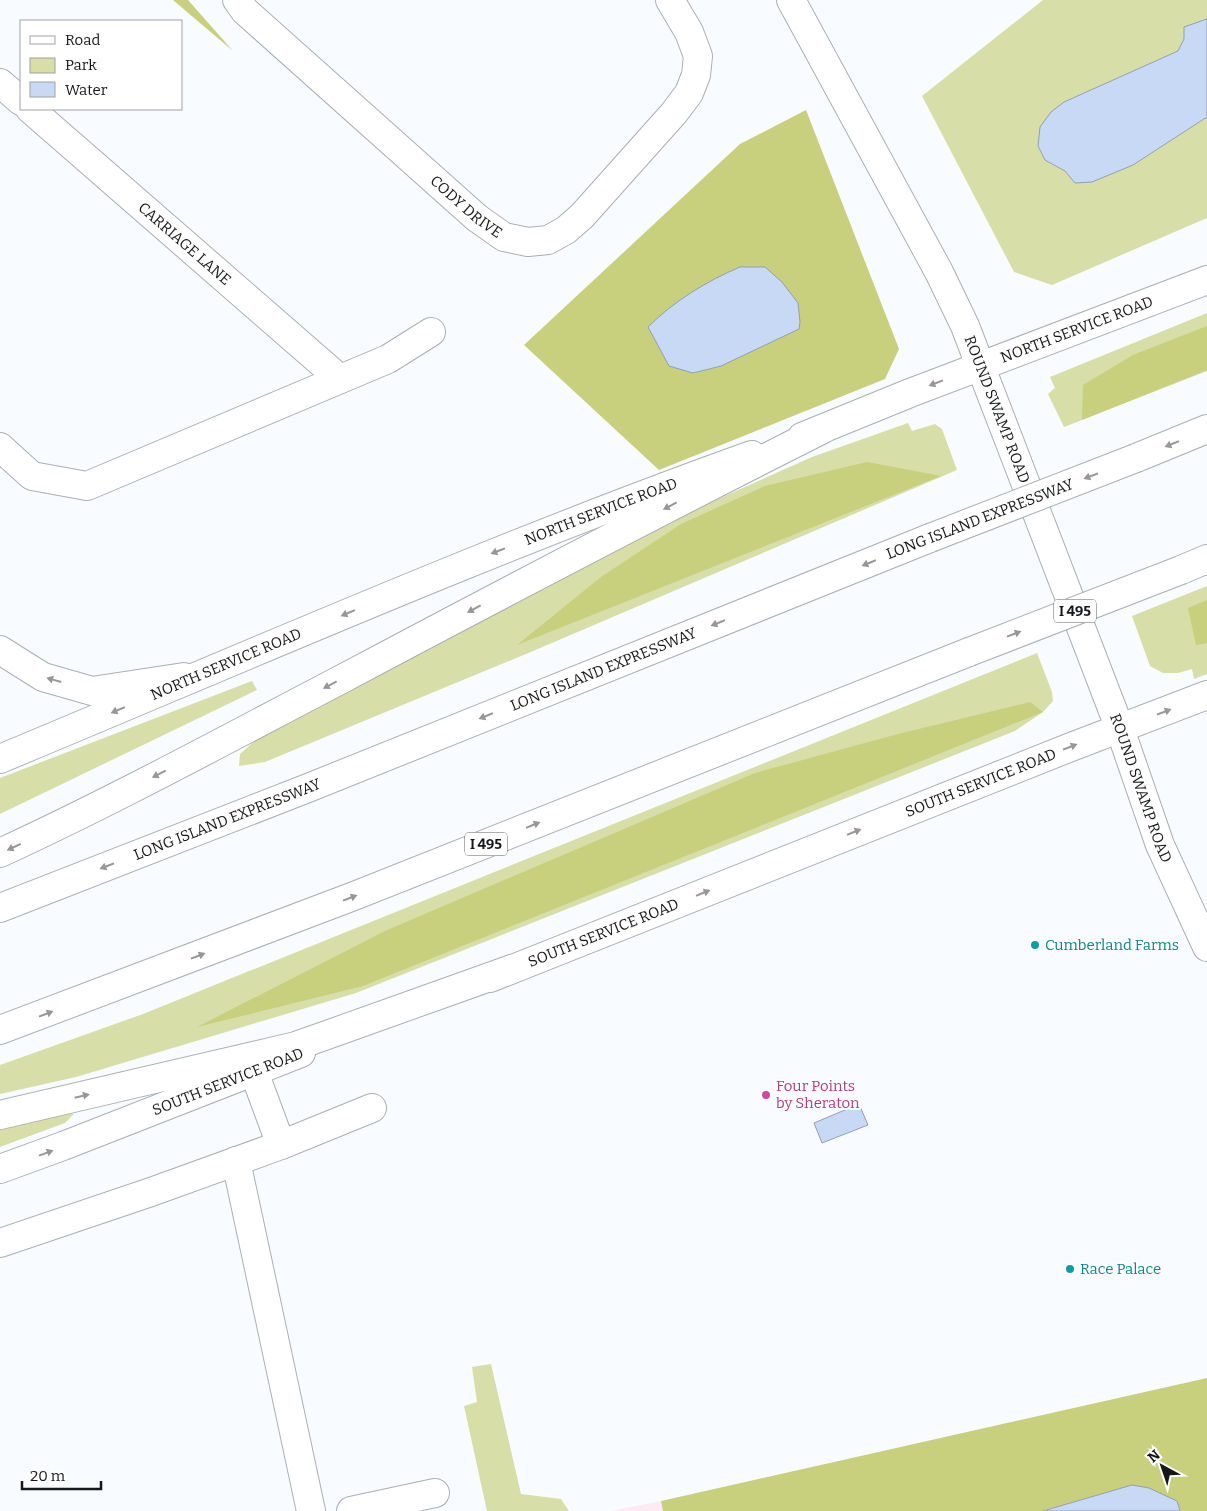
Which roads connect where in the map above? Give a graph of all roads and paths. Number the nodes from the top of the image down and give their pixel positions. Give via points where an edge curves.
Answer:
1 (237, 0) edge
2 (670, 0) edge
3 (791, 0) edge
4 (0, 83) edge
5 (20, 100) edge
6 (31, 110) edge
7 (1207, 280) edge
8 (431, 332) dead end
9 (981, 366) junction
10 (340, 379) junction
11 (823, 430) junction
12 (1207, 430) edge
13 (0, 447) edge
14 (1207, 559) edge
15 (0, 650) edge
16 (205, 673) junction
17 (1207, 695) edge
18 (1120, 729) junction
19 (0, 759) edge
20 (0, 853) edge
21 (0, 908) edge
22 (1207, 947) edge
23 (512, 969) junction
24 (0, 1030) edge
25 (254, 1072) junction
26 (372, 1108) dead end
27 (0, 1115) edge
28 (281, 1145) junction
29 (236, 1161) junction
30 (0, 1169) edge
31 (0, 1243) edge
32 (435, 1493) dead end
33 (311, 1511) edge
34 (351, 1511) edge

1 - 2 main road, CODY DRIVE via 245,11 477,218 504,237 528,242 548,240 582,216 690,92 698,56 689,32
3 - 9 main road, ROUND SWAMP ROAD via 939,272
4 - 5 main road
6 - 10 main road, CARRIAGE LANE
7 - 9 main road, NORTH SERVICE ROAD
8 - 10 main road via 388,359
9 -> 11 main road, NORTH SERVICE ROAD
9 - 18 main road, ROUND SWAMP ROAD
10 - 13 main road via 87,486 32,476
11 -> 16 main road, NORTH SERVICE ROAD via 486,555
11 -> 20 main road via 675,503 234,736
12 -> 21 main road, LONG ISLAND EXPRESSWAY, bridge
24 -> 14 main road, I 495, bridge via 354,896
16 -> 15 main road via 92,690 43,677
16 -> 19 main road, NORTH SERVICE ROAD
18 -> 17 main road, SOUTH SERVICE ROAD
18 - 22 main road, ROUND SWAMP ROAD via 1160,845
23 -> 18 main road, SOUTH SERVICE ROAD
23 - 25 main road, SOUTH SERVICE ROAD
27 -> 23 main road via 296,1046
25 - 28 main road
30 -> 25 main road, SOUTH SERVICE ROAD
26 - 28 main road
28 - 29 main road
29 - 31 main road
29 - 33 main road
32 - 34 main road

